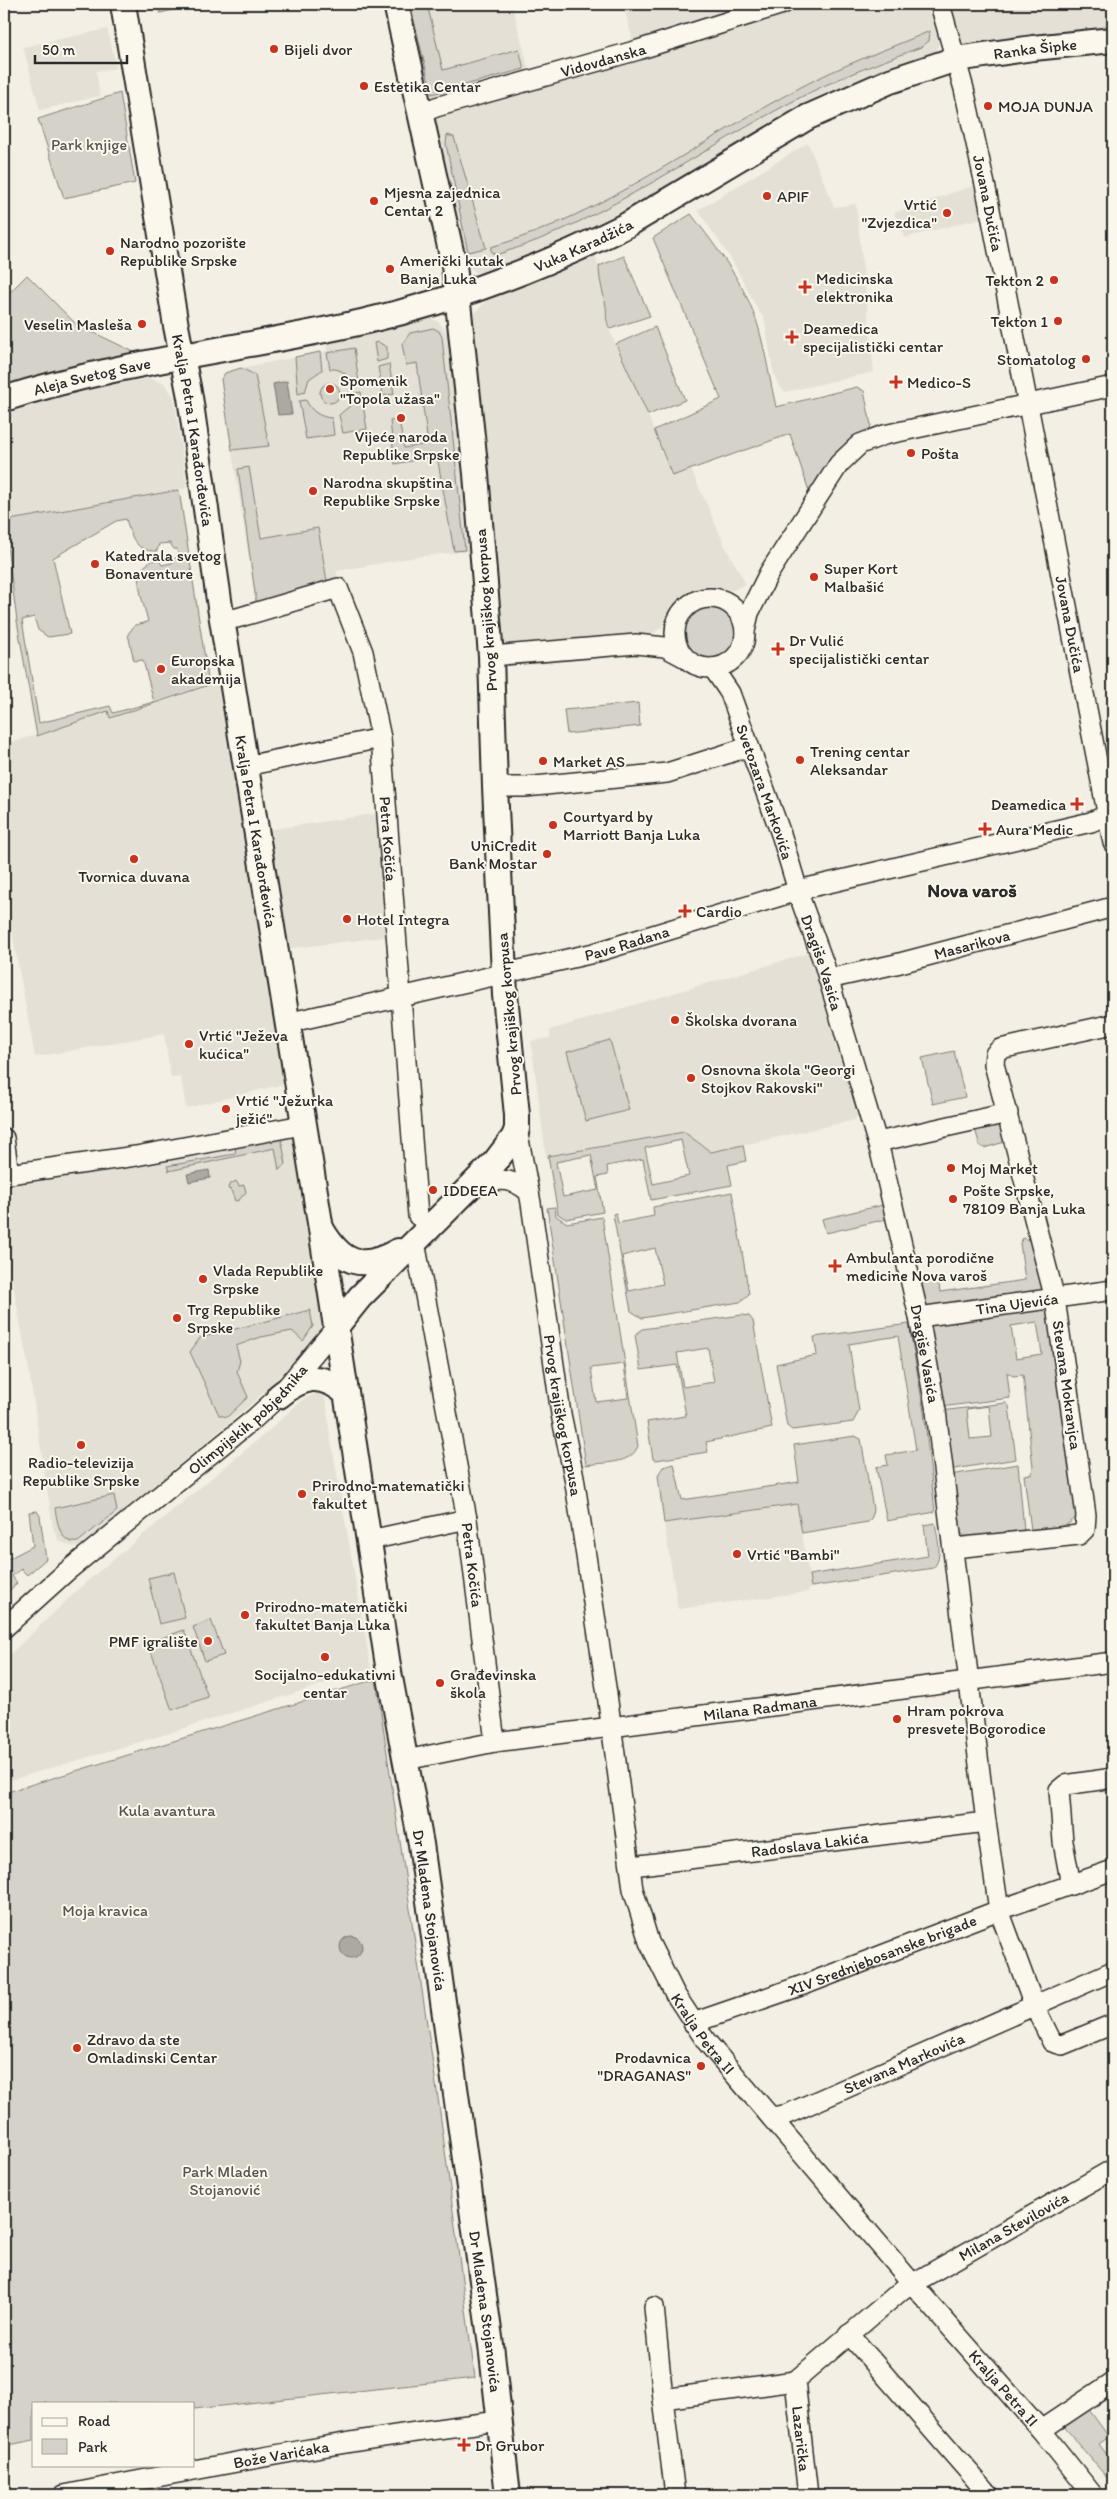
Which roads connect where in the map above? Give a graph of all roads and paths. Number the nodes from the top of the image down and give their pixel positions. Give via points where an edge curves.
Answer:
1 (123, 4) edge
2 (396, 4) edge
3 (783, 4) edge
4 (940, 4) edge
5 (1113, 40) edge
6 (956, 59) junction
7 (422, 113) junction
8 (459, 295) junction
9 (182, 358) junction
10 (1113, 386) edge
11 (4, 399) edge
12 (1027, 404) junction
13 (769, 573) junction
14 (720, 599) junction
15 (222, 619) junction
16 (675, 628) junction
17 (744, 631) junction
18 (636, 644) junction
19 (491, 656) junction
20 (735, 656) junction
21 (684, 657) junction
22 (713, 668) junction
23 (730, 693) junction
24 (381, 738) junction
25 (748, 747) junction
26 (246, 766) junction
27 (495, 787) junction
28 (1110, 813) edge
29 (1113, 843) edge
30 (799, 890) junction
31 (1113, 907) edge
32 (505, 974) junction
33 (828, 980) junction
34 (400, 998) junction
35 (287, 1022) junction
36 (1113, 1024) edge
37 (1008, 1113) junction
38 (302, 1124) junction
39 (517, 1129) junction
40 (4, 1138) edge
41 (878, 1142) junction
42 (469, 1189) junction
43 (529, 1192) junction
44 (418, 1216) dead end
45 (321, 1229) junction
46 (415, 1242) junction
47 (1113, 1290) edge
48 (1055, 1299) junction
49 (919, 1317) junction
50 (336, 1327) junction
51 (346, 1393) junction
52 (279, 1396) junction
53 (467, 1519) junction
54 (370, 1540) junction
55 (954, 1548) junction
56 (4, 1628) edge
57 (1113, 1662) edge
58 (969, 1681) junction
59 (612, 1727) junction
60 (495, 1742) junction
61 (406, 1760) junction
62 (1113, 1778) edge
63 (986, 1822) junction
64 (632, 1866) junction
65 (1113, 1870) edge
66 (1071, 1885) junction
67 (999, 1910) junction
68 (1113, 1971) edge
69 (1034, 2005) junction
70 (693, 2023) junction
71 (1113, 2024) edge
72 (772, 2117) junction
73 (1113, 2170) edge
74 (913, 2284) junction
75 (654, 2307) dead end
76 (849, 2334) junction
77 (795, 2381) junction
78 (1113, 2382) edge
79 (663, 2399) junction
80 (500, 2421) junction
81 (1041, 2430) junction
82 (64, 2495) edge
83 (508, 2495) edge
84 (676, 2495) edge
85 (808, 2495) edge
86 (989, 2495) edge
87 (1093, 2495) edge

1 - 9 main road, Kralja Petra I Karađorđevića
2 - 7 main road
3 - 7 street, Vidovdanska
4 - 6 street, Jovana Dučića
5 - 6 main road, Ranka Šipke
6 - 8 main road, Vuka Karadžića via 890,81 808,117 619,229
6 - 12 street, Jovana Dučića via 986,189
7 - 8 main road
8 - 9 main road, Vuka Karadžića via 362,322
8 - 19 main road, Prvog krajiškog korpusa
9 - 11 main road, Aleja Svetog Save via 78,379
9 - 15 main road, Kralja Petra I Karađorđevića
10 - 12 street
12 - 13 street, Svetozara Markovića via 884,435 860,444 839,464
12 - 28 street, Jovana Dučića
13 - 14 street, Svetozara Markovića via 751,591
13 - 17 street, Svetozara Markovića via 749,613
14 - 16 street, Svetozara Markovića via 700,599 691,603 678,618
14 - 17 street via 735,609
15 - 24 street, Petra Kočića via 237,618 338,588 363,652
15 - 26 main road, Kralja Petra I Karađorđevića
16 - 18 street
16 - 21 street via 677,646
17 - 20 street, Svetozara Markovića via 741,649
18 - 19 street
18 - 21 street via 665,647
19 - 27 main road, Prvog krajiškog korpusa
20 - 22 street
20 - 23 street, Svetozara Markovića
21 - 22 street via 694,664
22 - 23 street, Svetozara Markovića
23 - 25 street, Svetozara Markovića
24 - 26 street
24 - 34 street, Petra Kočića
25 - 27 street via 668,773
25 - 30 street, Svetozara Markovića
26 - 35 main road, Kralja Petra I Karađorđevića
27 - 32 main road, Prvog krajiškog korpusa
28 - 29 street, Jovana Dučića
28 - 30 street, Pave Radana via 1081,824
30 - 32 street, Pave Radana via 594,953
30 - 33 street, Dragiše Vasića
31 - 33 street, Masarikova
32 - 34 street, Pave Radana
32 - 39 main road, Prvog krajiškog korpusa
33 - 41 street, Dragiše Vasića
34 - 35 street, Pave Radana
34 - 44 street, Petra Kočića
35 - 38 main road, Kralja Petra I Karađorđevića
36 - 37 street, Stevana Mokranjca via 1000,1049 995,1054 994,1064
37 - 41 street
37 - 48 street, Stevana Mokranjca
38 - 40 street via 136,1156 9,1174
38 - 45 main road, Kralja Petra I Karađorđevića
39 - 42 main road, Olimpijskih pobjednika via 507,1148
39 - 43 street, Prvog krajiškog korpusa
41 - 49 street, Dragiše Vasića
42 - 43 street, Olimpijskih pobjednika via 494,1180 511,1180
42 - 46 main road, Olimpijskih pobjednika
43 - 59 street, Prvog krajiškog korpusa
45 - 46 main road via 344,1257 361,1264 385,1258
45 - 50 main road, Kralja Petra I Karađorđevića
46 - 50 main road, Olimpijskih pobjednika via 360,1297
46 - 53 street, Petra Kočića
47 - 48 street, Tina Ujevića
48 - 49 street, Tina Ujevića
48 - 55 street, Stevana Mokranjca via 1086,1516 1085,1529 1079,1535
49 - 55 street, Dragiše Vasića via 936,1411
50 - 51 main road, Dr Mladena Stojanovića
50 - 52 street, Olimpijskih pobjednika
51 - 52 main road via 316,1378 293,1384
51 - 54 main road, Dr Mladena Stojanovića
52 - 56 street, Olimpijskih pobjednika via 224,1445 39,1595
53 - 54 street
53 - 60 street, Petra Kočića
54 - 61 main road, Dr Mladena Stojanovića via 389,1672
55 - 58 street, Dragiše Vasića
57 - 58 street, Milana Radmana
58 - 59 street, Milana Radmana
58 - 63 street
59 - 60 street, Milana Radmana
59 - 64 street, Kralja Petra II
60 - 61 street, Milana Radmana
61 - 80 main road, Dr Mladena Stojanovića via 422,1844
62 - 66 street via 1065,1785 1059,1790 1063,1842
63 - 64 street, Radoslava Lakića
63 - 67 street
64 - 70 street, Kralja Petra II via 633,1889 649,1942
65 - 66 street, XIV Srednjebosanske brigade
66 - 67 street, XIV Srednjebosanske brigade
67 - 69 street
67 - 70 street, XIV Srednjebosanske brigade via 809,1983
68 - 69 street, Stevana Markovića
69 - 71 street via 1048,2037 1056,2044 1071,2042
69 - 72 street, Stevana Markovića via 784,2115
70 - 72 street, Kralja Petra II
72 - 74 street, Kralja Petra II
73 - 74 street, Milana Stevilovića
74 - 76 street
74 - 81 street, Kralja Petra II
75 - 79 street
76 - 77 street
76 - 86 street
77 - 79 street
77 - 85 street, Lazarička
78 - 81 street
79 - 84 street
80 - 82 street, Bože Varićaka via 214,2466
80 - 83 main road, Dr Mladena Stojanovića
81 - 87 street, Kralja Petra II

